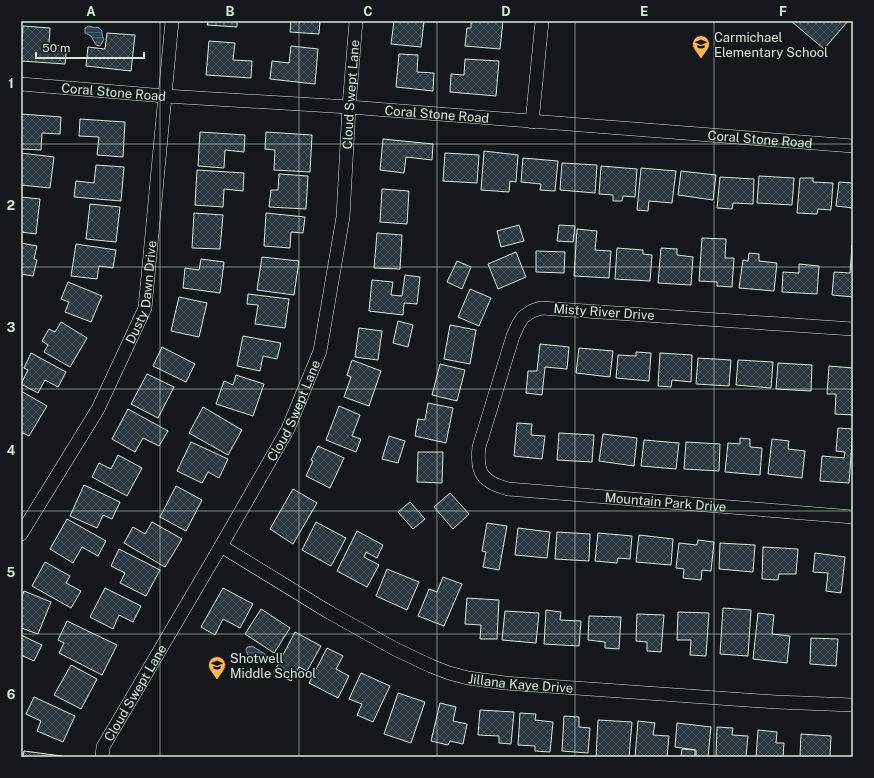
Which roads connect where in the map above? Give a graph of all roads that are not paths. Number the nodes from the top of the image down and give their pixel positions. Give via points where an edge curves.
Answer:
1 (172, 21) edge
2 (356, 21) edge
3 (542, 21) edge
4 (21, 84) edge
5 (166, 96) junction
6 (349, 107) junction
7 (532, 122) junction
8 (853, 146) edge
9 (853, 329) edge
10 (482, 475) joint
11 (853, 517) edge
12 (21, 534) edge
13 (221, 546) junction
14 (853, 705) edge
15 (102, 757) edge

1 - 5 street, Dusty Dawn Drive
2 - 6 street, Cloud Swept Lane
3 - 7 street
4 - 5 street, Coral Stone Road
5 - 6 street, Coral Stone Road
5 - 12 street, Dusty Dawn Drive via 145,308 98,409
6 - 7 street, Coral Stone Road
6 - 13 street, Cloud Swept Lane via 343,217 320,351 288,429
7 - 8 street, Coral Stone Road
9 - 10 street, Misty River Drive via 541,308 532,311 523,317 513,336 479,447 478,458
10 - 11 street, Mountain Park Drive via 493,484 508,489
13 - 14 street, Jillana Kaye Drive via 327,611 395,648 431,666 468,678 512,684
13 - 15 street, Cloud Swept Lane via 103,747

